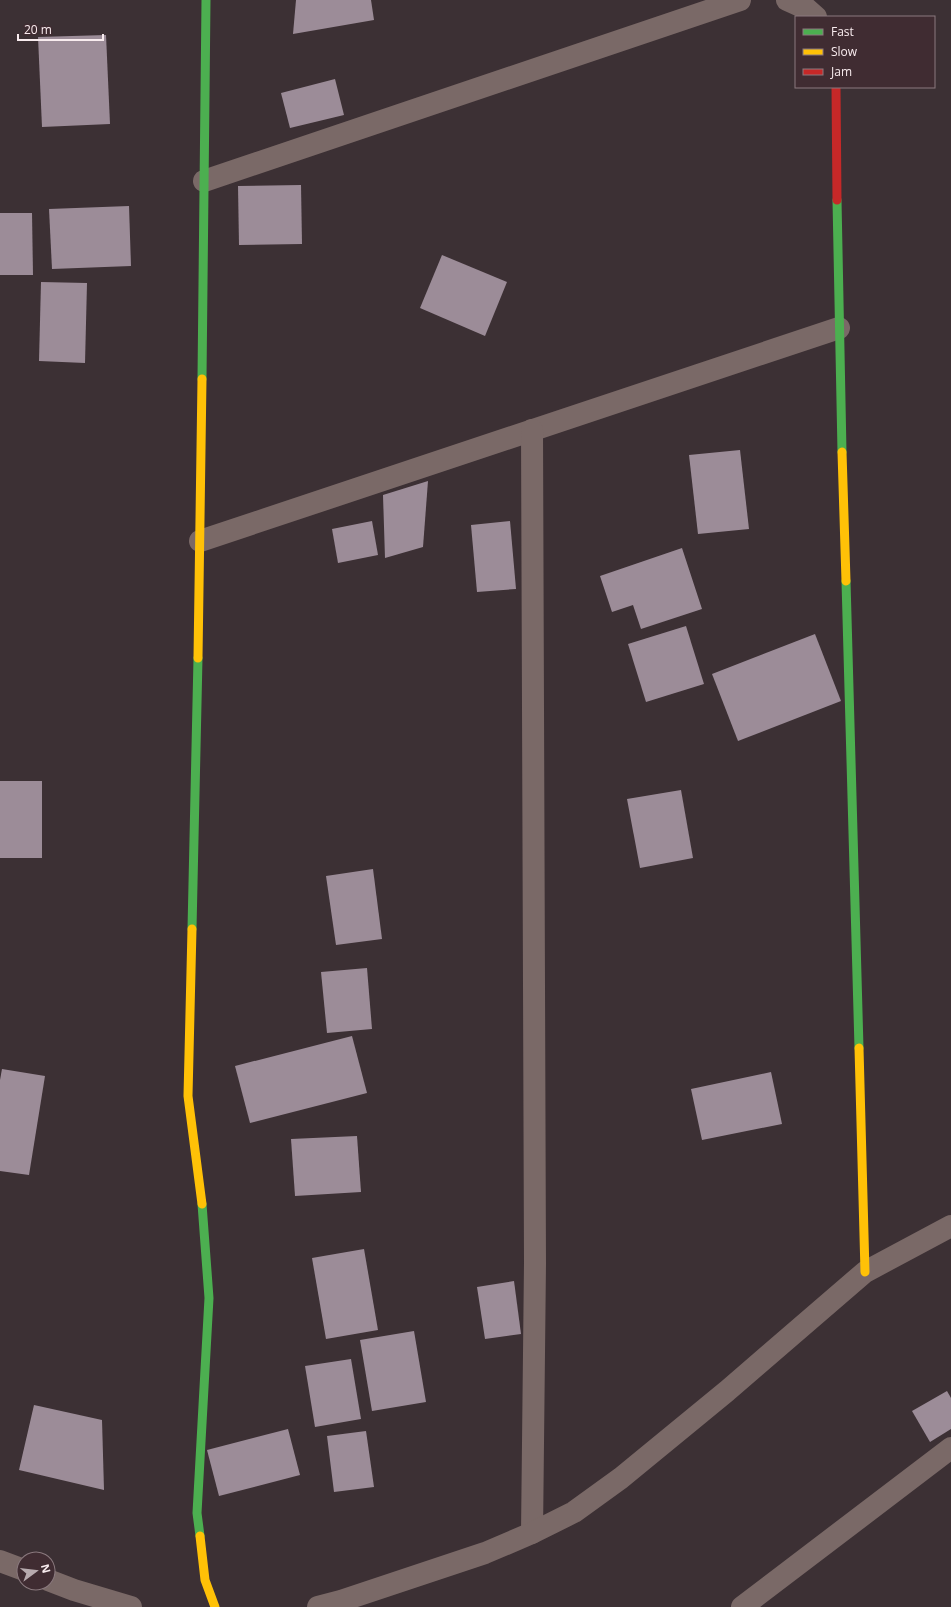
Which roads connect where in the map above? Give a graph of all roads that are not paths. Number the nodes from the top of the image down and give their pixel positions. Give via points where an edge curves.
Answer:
1 (206, 0) edge
2 (740, 0) edge
3 (787, 0) edge
4 (815, 16) edge
5 (836, 88) edge
6 (204, 181) junction
7 (839, 328) junction
8 (532, 430) junction
9 (200, 541) junction
10 (951, 1226) edge
11 (865, 1272) junction
12 (951, 1448) edge
13 (532, 1533) junction
14 (0, 1561) edge
15 (16, 1567) edge
16 (56, 1583) edge
17 (131, 1607) edge
18 (214, 1607) edge
19 (318, 1607) edge
20 (742, 1607) edge

1 - 6 street
2 - 6 street
3 - 4 street via 807,9
5 - 7 street
6 - 9 street
7 - 8 street
7 - 11 street
8 - 9 street
8 - 13 street via 535,1264
9 - 18 street via 188,1096 200,1183 209,1298 197,1513 205,1580
10 - 11 street
11 - 13 street via 728,1391 621,1478 574,1512
12 - 20 street
13 - 19 street via 478,1555
14 - 15 street
16 - 17 street

